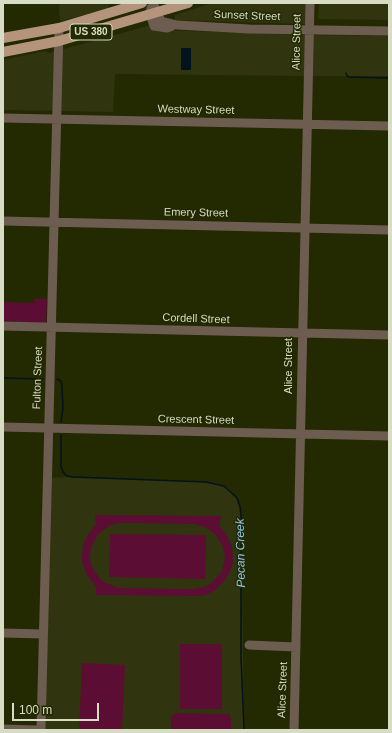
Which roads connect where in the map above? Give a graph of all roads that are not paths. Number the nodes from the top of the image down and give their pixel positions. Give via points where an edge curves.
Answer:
1 (142, 3) edge
2 (188, 3) edge
3 (310, 3) edge
4 (153, 8) edge
5 (59, 28) junction
6 (309, 29) junction
7 (389, 31) edge
8 (3, 38) edge
9 (59, 41) junction
10 (3, 52) edge
11 (3, 118) edge
12 (57, 119) junction
13 (307, 125) junction
14 (389, 126) edge
15 (3, 221) edge
16 (54, 222) junction
17 (304, 228) junction
18 (389, 230) edge
19 (3, 326) edge
20 (52, 327) junction
21 (302, 334) junction
22 (389, 335) edge
23 (3, 427) edge
24 (49, 429) junction
25 (301, 434) junction
26 (389, 436) edge
27 (3, 633) edge
28 (43, 634) junction
29 (249, 645) dead end
30 (296, 647) junction
31 (3, 729) edge
32 (37, 730) edge
33 (41, 730) edge
34 (294, 730) edge

1 - 5 main road, US 380
2 - 4 main road, US 380
3 - 6 street, Alice Street
4 - 6 street, Sunset Street via 154,26 157,27 167,28 177,24 249,29
4 - 9 main road, US 380
5 - 8 main road, US 380
5 - 9 street, Fulton Street
6 - 7 street, Sunset Street
6 - 13 street, Alice Street
9 - 10 main road, US 380
9 - 12 street, Fulton Street
11 - 12 street, Westway Street
12 - 13 street, Westway Street
12 - 16 street, Fulton Street
13 - 14 street, Westway Street
13 - 17 street, Alice Street
15 - 16 street, Emery Street
16 - 17 street, Emery Street
16 - 20 street, Fulton Street
17 - 18 street, Emery Street
17 - 21 street, Alice Street
19 - 20 street, Cordell Street
20 - 21 street, Cordell Street
20 - 24 street, Fulton Street
21 - 22 street, Cordell Street
21 - 25 street, Alice Street
23 - 24 street, Crescent Street
24 - 25 street, Crescent Street
24 - 28 street, Fulton Street
25 - 26 street, Crescent Street
25 - 30 street, Alice Street
27 - 28 street
28 - 33 street, Fulton Street
29 - 30 street
30 - 34 street, Alice Street
31 - 32 street

